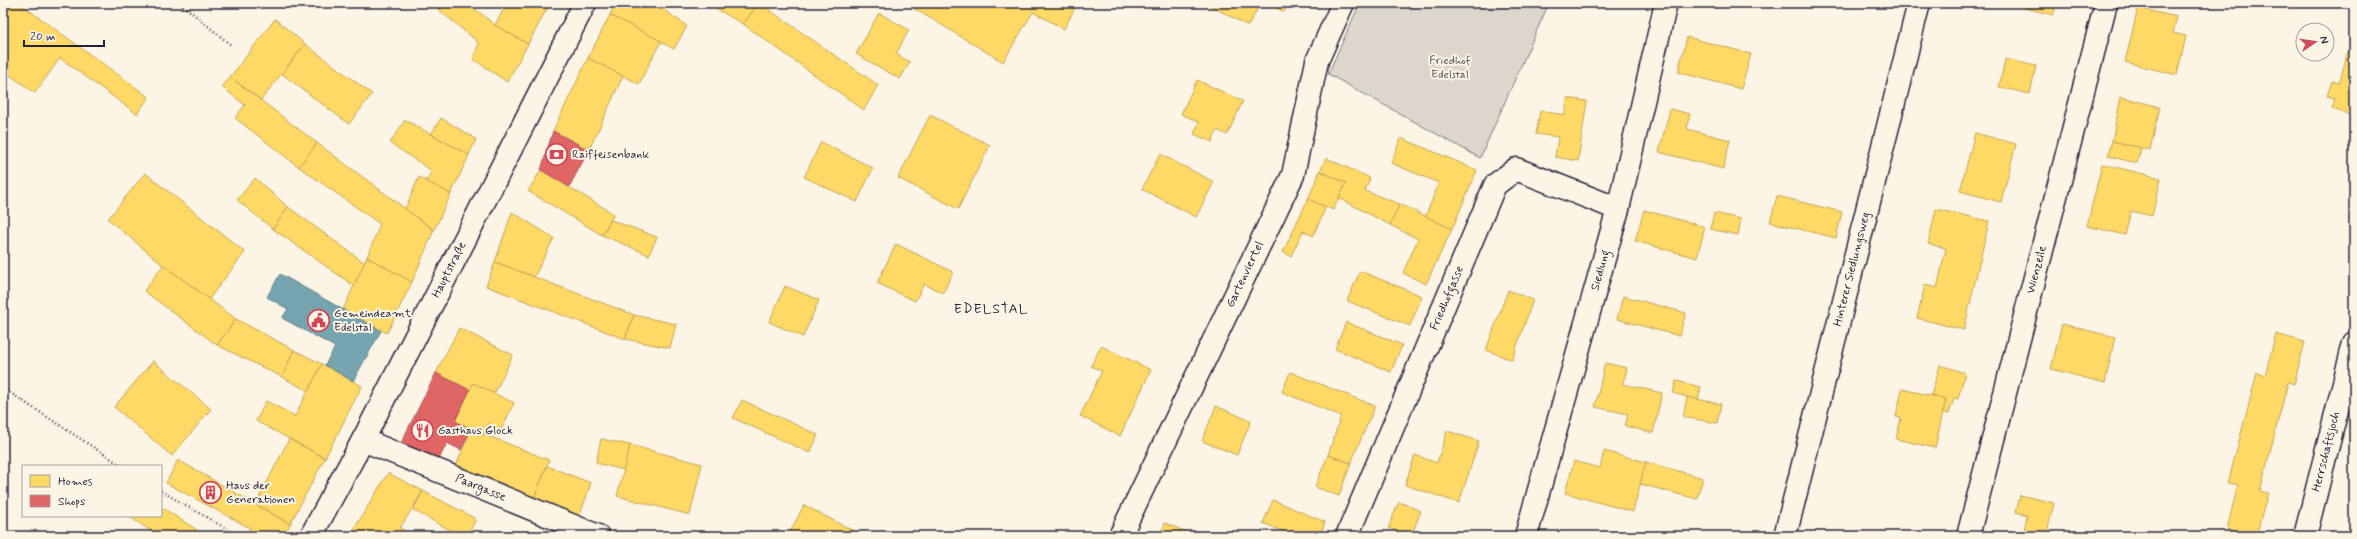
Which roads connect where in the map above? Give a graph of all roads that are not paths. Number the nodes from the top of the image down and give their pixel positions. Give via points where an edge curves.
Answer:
1 (585, 3) edge
2 (1342, 3) edge
3 (1666, 3) edge
4 (1919, 3) edge
5 (2106, 3) edge
6 (1618, 209) junction
7 (2354, 344) edge
8 (363, 440) junction
9 (310, 536) edge
10 (598, 536) edge
11 (1120, 536) edge
12 (1347, 536) edge
13 (1526, 536) edge
14 (1785, 536) edge
15 (1968, 536) edge
16 (2305, 536) edge

1 - 8 street, Hauptstraße
2 - 11 street, Gartenviertel via 1317,61 1294,175
3 - 6 street, Siedlung
4 - 14 street, Hinterer Siedlungsweg
5 - 15 street, Wienzeile
6 - 12 street, Friedhofgasse via 1516,170 1495,185
6 - 13 street, Siedlung
7 - 16 street, Herrschaftsjoch
8 - 9 street, Hauptstraße
8 - 10 street, Paargasse

